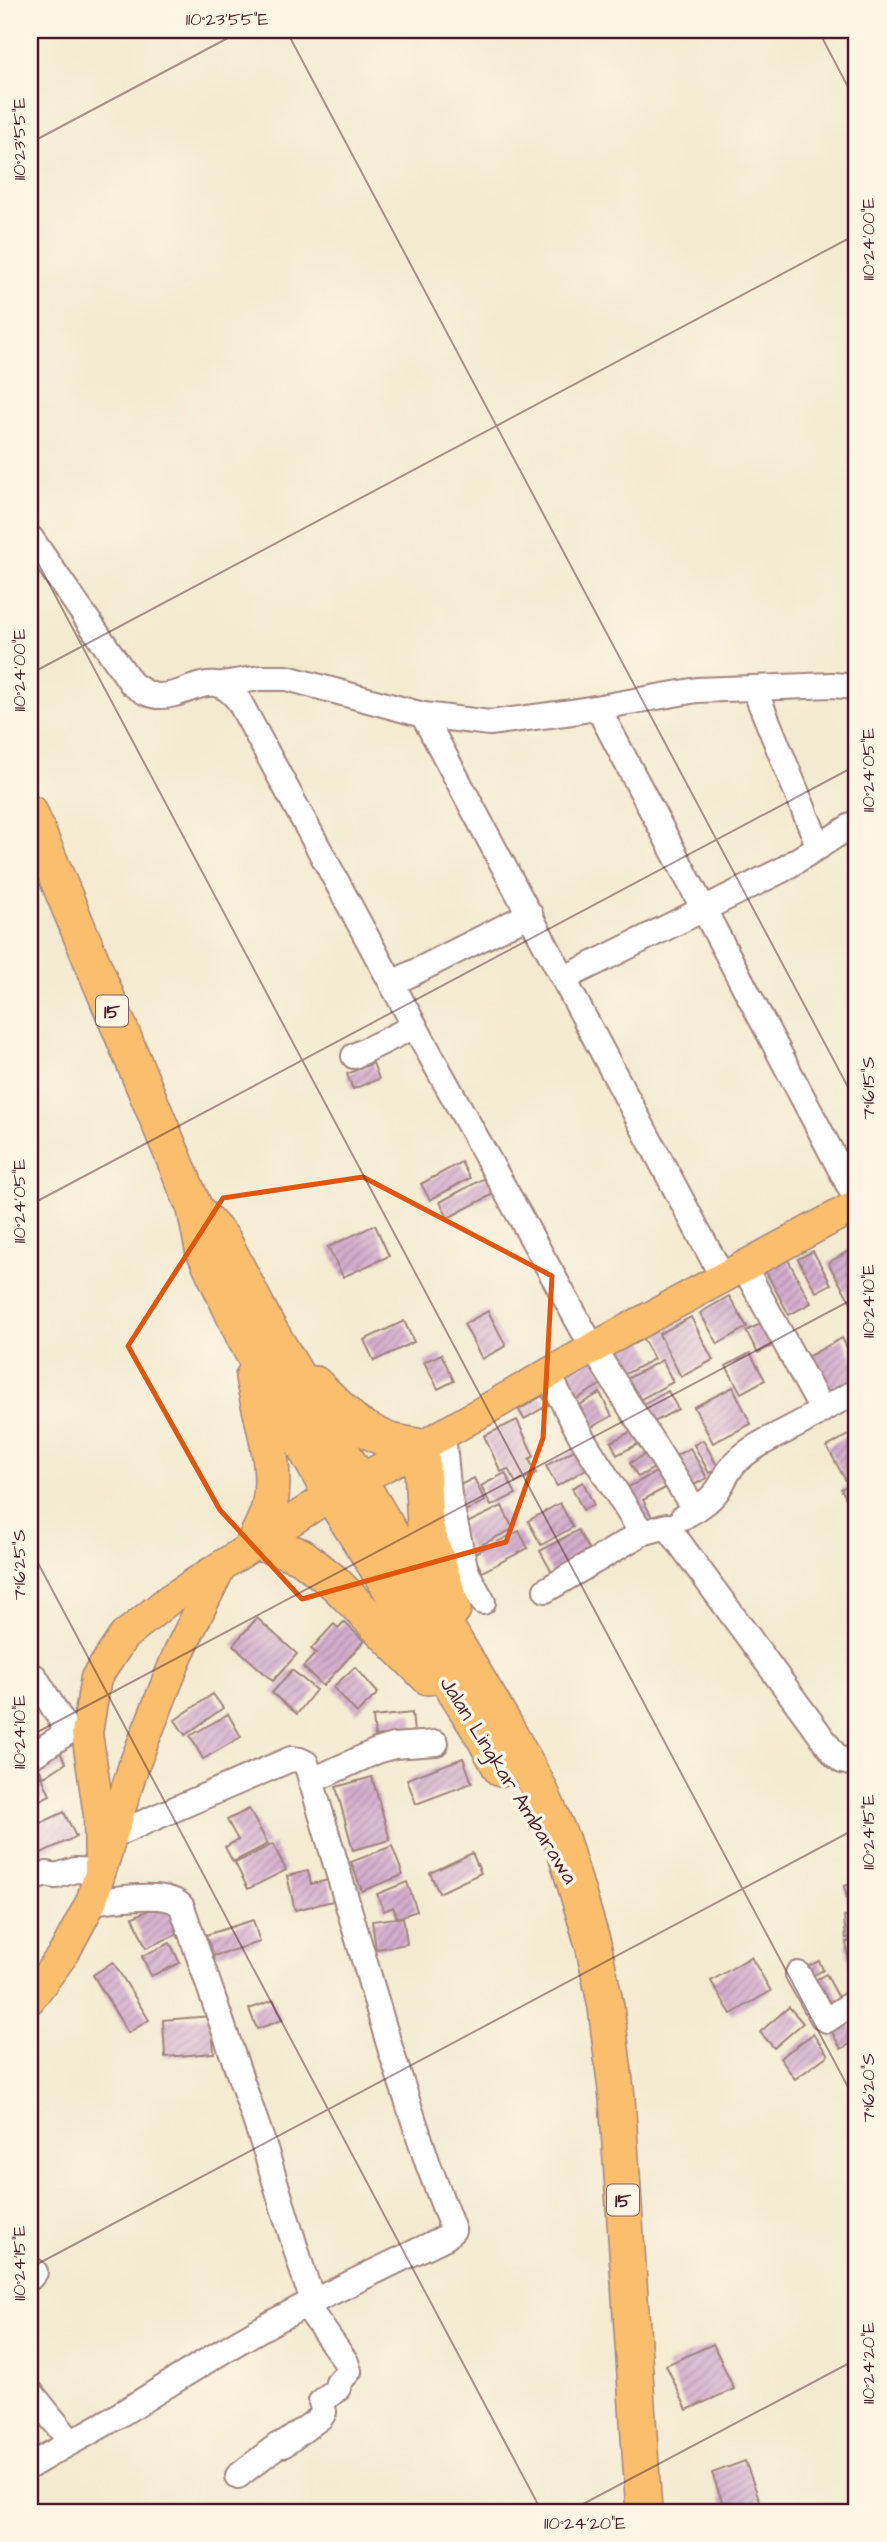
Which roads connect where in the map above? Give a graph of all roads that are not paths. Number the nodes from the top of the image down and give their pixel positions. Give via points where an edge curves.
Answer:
1 (32, 543) edge
2 (222, 684) junction
3 (857, 687) edge
4 (754, 688) junction
5 (598, 708) junction
6 (423, 715) junction
7 (30, 813) edge
8 (857, 822) edge
9 (819, 847) junction
10 (705, 909) junction
11 (530, 914) junction
12 (565, 978) junction
13 (393, 983) junction
14 (415, 1026) junction
15 (354, 1056) dead end
16 (857, 1203) edge
17 (733, 1273) junction
18 (256, 1332) junction
19 (593, 1349) junction
20 (548, 1374) junction
21 (854, 1399) edge
22 (822, 1409) junction
23 (432, 1441) junction
24 (344, 1488) junction
25 (695, 1510) junction
26 (667, 1526) junction
27 (642, 1534) junction
28 (254, 1543) junction
29 (220, 1568) junction
30 (546, 1590) dead end
31 (483, 1602) dead end
32 (35, 1677) dead end
33 (493, 1729) junction
34 (436, 1743) dead end
35 (30, 1758) edge
36 (857, 1765) edge
37 (312, 1781) junction
38 (111, 1836) junction
39 (99, 1870) junction
40 (30, 1879) edge
41 (91, 1902) junction
42 (798, 1974) dead end
43 (30, 1999) edge
44 (857, 2000) edge
45 (30, 2268) edge
46 (30, 2278) edge
47 (310, 2303) junction
48 (30, 2391) edge
49 (70, 2441) junction
50 (30, 2466) edge
51 (238, 2476) dead end
52 (644, 2512) edge

1 - 2 street via 132,684 159,696 211,682
2 - 6 street via 287,678
2 - 13 street via 239,701
3 - 4 street
4 - 5 street via 697,690
4 - 9 street
5 - 6 street via 490,723
5 - 10 street
6 - 11 street
7 - 18 highway, Jalan Lingkar Ambarawa / 15 via 195,1209 203,1249
8 - 9 street
9 - 10 street
10 - 12 street
10 - 16 street
11 - 12 street
11 - 13 street
12 - 17 street
13 - 14 street
14 - 15 street
14 - 19 street
16 - 17 main road
17 - 19 main road
17 - 22 street
18 - 23 highway via 357,1425 388,1441
18 - 24 highway, Jalan Lingkar Ambarawa / 15
18 - 28 highway via 272,1480 269,1508
19 - 20 main road
19 - 25 street
20 - 23 main road
20 - 27 street
21 - 22 street
22 - 25 street via 734,1464 716,1493
23 - 24 main road
23 - 31 street via 466,1571
23 - 33 highway via 425,1526
24 - 28 main road
24 - 33 highway, Jalan Lingkar Ambarawa / 15
25 - 26 street
26 - 27 street
26 - 36 street via 835,1755
27 - 30 street
28 - 29 main road
28 - 33 highway via 301,1556
29 - 38 main road via 179,1652
29 - 39 main road via 170,1599 124,1636 96,1678 87,1733 99,1815
32 - 35 street via 67,1730
33 - 52 highway, Jalan Lingkar Ambarawa / 15 via 543,1844 576,1891 606,2007 617,2098
34 - 37 street via 377,1751
37 - 38 street via 306,1763 291,1759
37 - 47 street via 391,2050 453,2230
38 - 39 main road
39 - 40 street
39 - 41 main road
41 - 43 main road via 64,1953
41 - 47 street via 160,1898 173,1899 182,1907 266,2152
42 - 44 street via 827,2020
45 - 46 street via 35,2272
47 - 49 street
47 - 51 street via 349,2371 321,2402 321,2417
48 - 49 street
49 - 50 street

